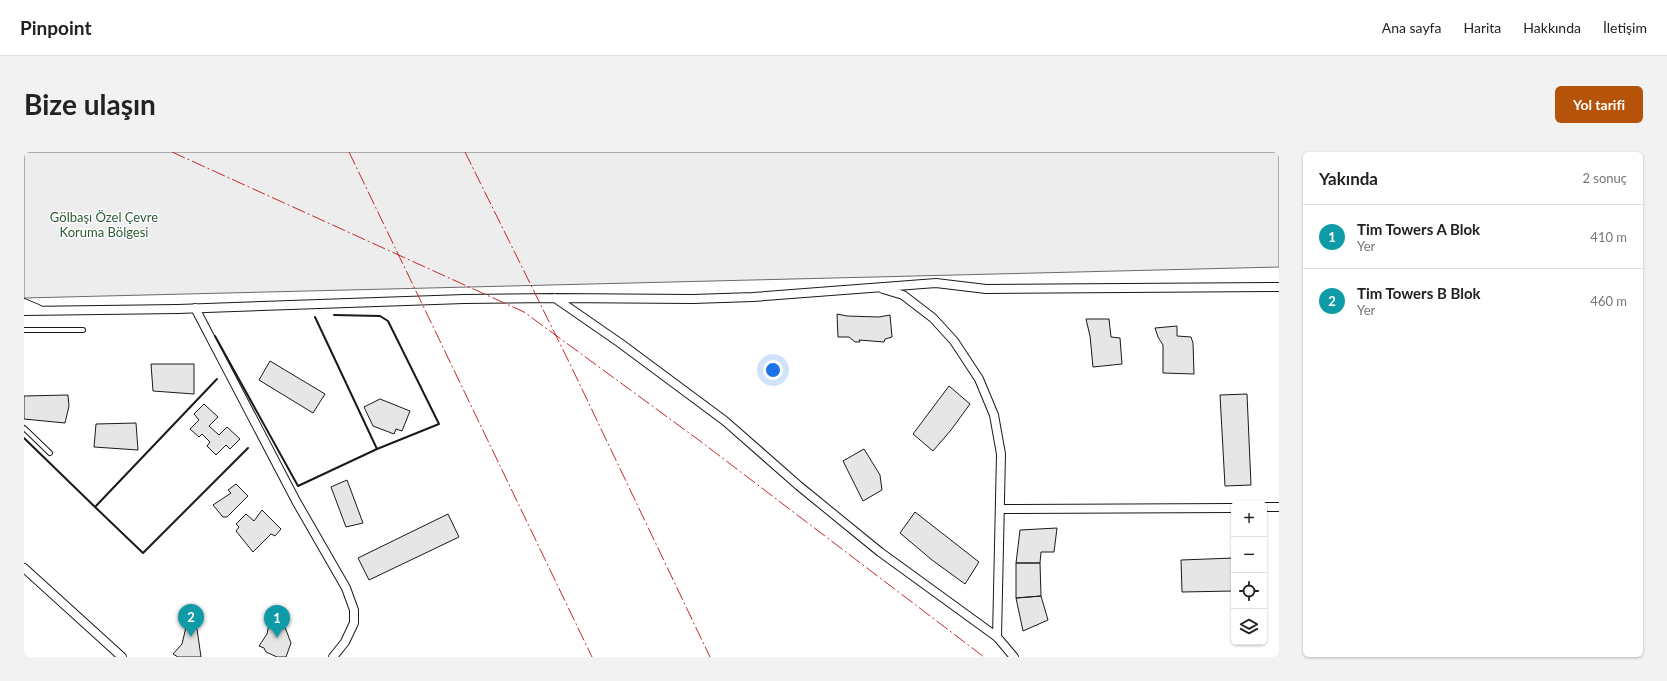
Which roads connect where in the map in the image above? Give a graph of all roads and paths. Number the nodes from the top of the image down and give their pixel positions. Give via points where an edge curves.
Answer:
1 (876, 287) junction
2 (1279, 287) edge
3 (554, 298) junction
4 (24, 303) edge
5 (195, 308) junction
6 (24, 311) edge
7 (41, 311) junction
8 (24, 330) edge
9 (83, 330) dead end
10 (24, 428) edge
11 (50, 453) dead end
12 (1267, 507) edge
13 (1279, 507) edge
14 (1231, 508) edge
15 (1000, 509) junction
16 (24, 568) edge
17 (997, 637) junction
18 (122, 657) edge
19 (333, 657) edge
20 (1014, 657) edge

1 - 2 street via 936,283 986,289
1 - 3 street via 745,297
1 - 15 street via 902,294 933,318 954,341 979,379 994,415 1001,454
3 - 5 street
3 - 17 street via 725,420 799,486 880,552
4 - 7 street
5 - 7 street
5 - 19 street via 296,501 346,588 354,610 354,623 345,642
6 - 7 street
8 - 9 lane
10 - 11 lane
12 - 13 street
14 - 15 street
15 - 17 street
16 - 18 street
17 - 20 street

